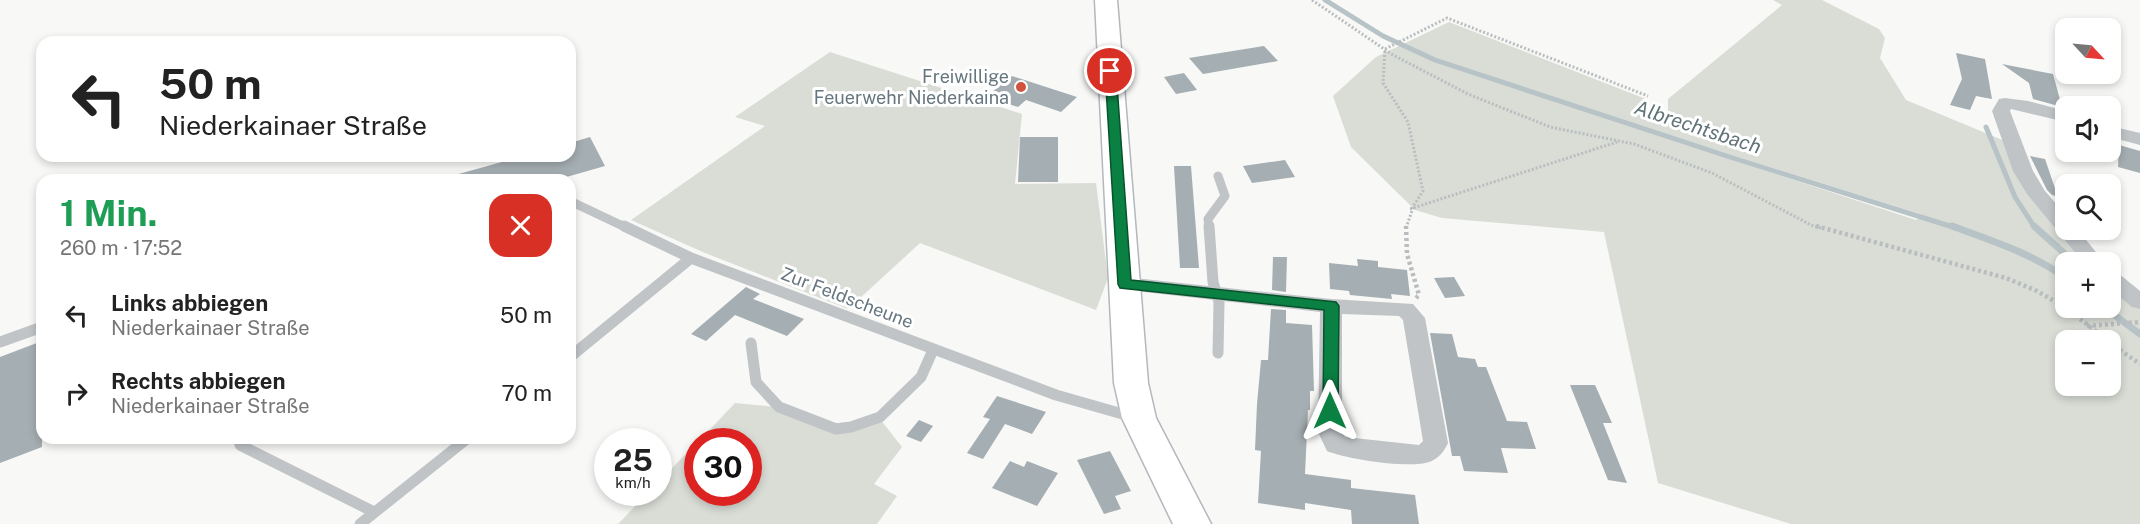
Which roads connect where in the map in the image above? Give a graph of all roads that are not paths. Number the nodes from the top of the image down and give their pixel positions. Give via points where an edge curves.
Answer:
1 (1106, 0) edge
2 (2055, 114) edge
3 (2121, 134) edge
4 (2140, 139) edge
5 (1218, 176) dead end
6 (576, 204) edge
7 (2086, 252) edge
8 (691, 258) junction
9 (1125, 284) junction
10 (2121, 287) edge
11 (1217, 293) junction
12 (2140, 302) edge
13 (1331, 306) junction
14 (36, 329) edge
15 (0, 342) edge
16 (751, 343) dead end
17 (933, 350) junction
18 (576, 352) edge
19 (1218, 353) dead end
20 (1139, 418) junction
21 (240, 444) edge
22 (460, 444) edge
23 (374, 512) junction
24 (360, 524) edge
25 (1192, 524) edge

1 - 9 street
2 - 7 street via 2005,103 2001,111 2023,171
3 - 4 street
5 - 11 lane via 1225,196 1208,219
6 - 8 lane, Zur Feldscheune
8 - 17 lane, Zur Feldscheune
8 - 18 lane
9 - 11 street
9 - 20 street via 1131,383
10 - 12 street
11 - 13 street
11 - 19 lane
13 - 13 street via 1405,309 1414,318 1436,443 1428,452 1348,449 1336,444 1330,432
14 - 15 lane
16 - 17 lane via 756,382 779,407 836,429 880,417 921,377
17 - 20 lane, Zur Feldscheune via 1056,395
20 - 25 street
21 - 23 lane
22 - 23 lane
23 - 24 lane

